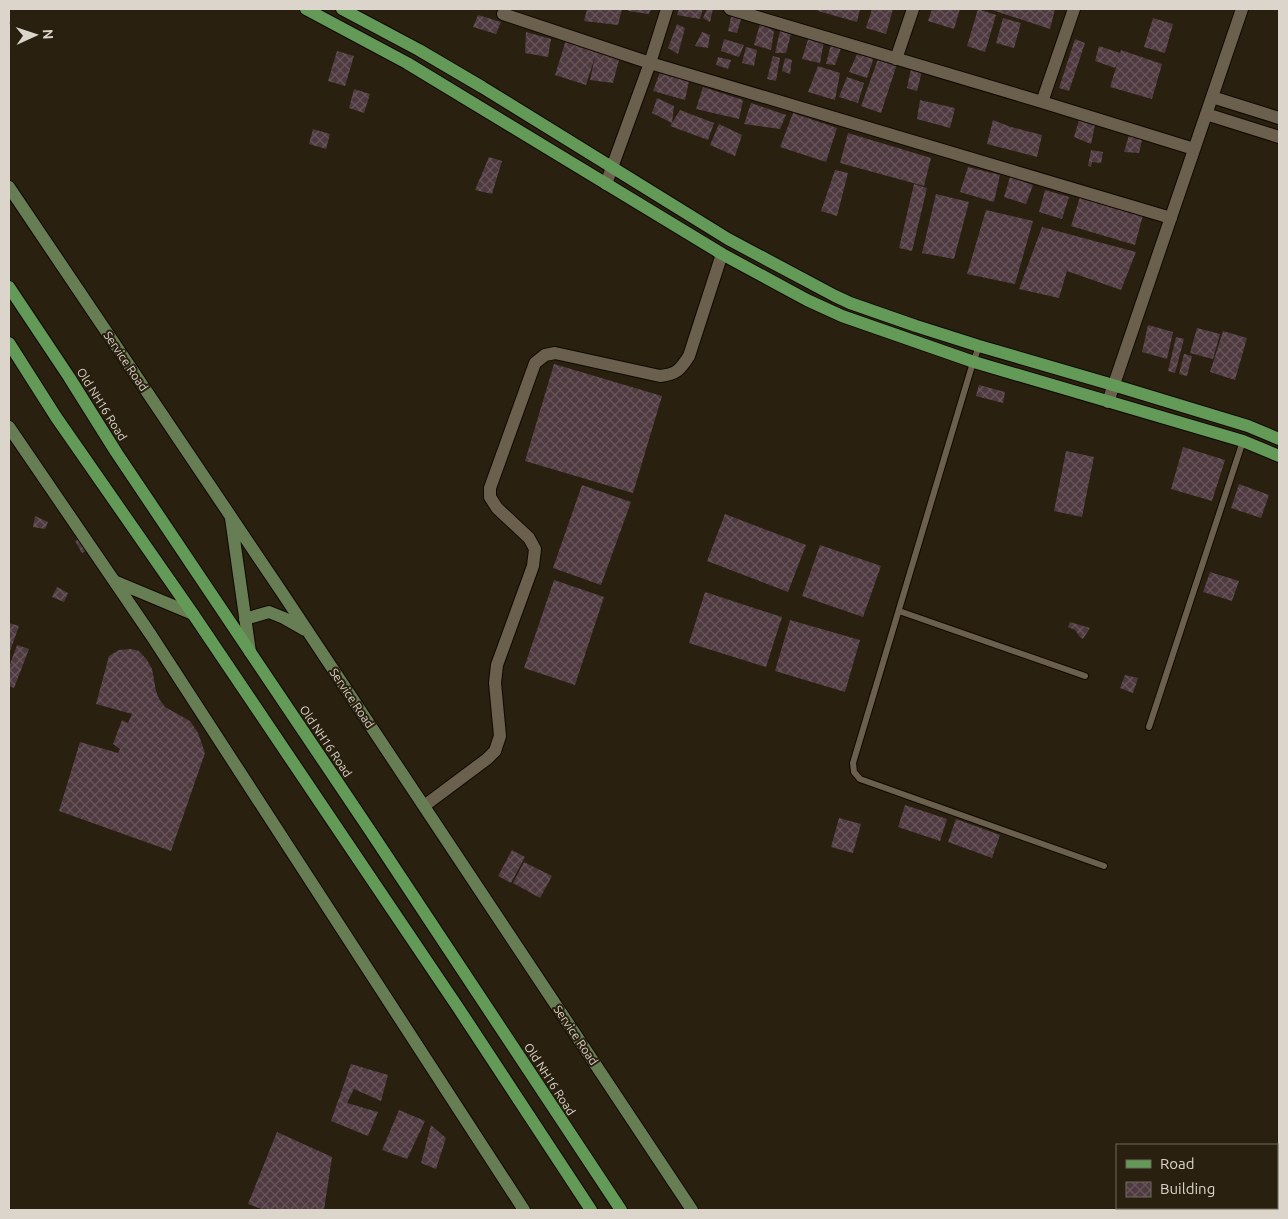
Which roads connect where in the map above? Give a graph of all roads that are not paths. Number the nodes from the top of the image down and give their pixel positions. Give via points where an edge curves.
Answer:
1 (306, 9) edge
2 (342, 9) edge
3 (667, 9) edge
4 (730, 9) edge
5 (912, 9) edge
6 (1074, 9) edge
7 (1242, 9) edge
8 (503, 14) dead end
9 (896, 59) junction
10 (650, 63) junction
11 (1212, 97) junction
12 (1042, 102) junction
13 (1206, 114) junction
14 (1279, 118) edge
15 (1279, 137) edge
16 (1194, 149) junction
17 (611, 168) junction
18 (606, 184) junction
19 (9, 187) edge
20 (1170, 218) junction
21 (722, 254) junction
22 (9, 287) edge
23 (9, 343) edge
24 (979, 346) junction
25 (974, 362) junction
26 (1113, 385) junction
27 (1108, 402) junction
28 (9, 427) edge
29 (1279, 439) edge
30 (1243, 441) junction
31 (1279, 456) edge
32 (230, 516) junction
33 (114, 581) junction
34 (898, 610) junction
35 (194, 614) junction
36 (245, 619) junction
37 (308, 631) junction
38 (250, 652) junction
39 (1085, 676) dead end
40 (1149, 727) dead end
41 (424, 806) junction
42 (1104, 866) dead end
43 (524, 1210) edge
44 (591, 1210) edge
45 (621, 1210) edge
46 (692, 1210) edge

1 - 18 main road via 407,63
2 - 17 main road via 482,87
3 - 10 street
4 - 9 street
5 - 9 street
6 - 12 street
7 - 11 street
8 - 10 street
9 - 12 street
10 - 17 street
10 - 20 street
11 - 13 street
11 - 14 street
12 - 16 street
13 - 15 street
13 - 16 street
16 - 20 street
17 - 18 street
17 - 24 main road via 728,239 835,296
18 - 21 main road
19 - 32 street, Service Road
20 - 26 street
21 - 25 main road via 842,316
21 - 41 street via 689,356 681,369 660,376 555,353 534,363 490,488 490,497 497,508 529,538 535,549 532,566 496,665 500,736 495,751 487,759
22 - 38 main road, Old NH16 Road
23 - 35 main road via 56,417
24 - 25 lane
24 - 26 main road
25 - 27 main road
25 - 34 lane
26 - 27 street
26 - 29 main road via 1248,426
27 - 30 main road
28 - 33 street
30 - 31 main road
30 - 40 lane
32 - 36 street
32 - 37 street, Service Road
33 - 35 street
33 - 43 street
34 - 39 lane
34 - 42 lane via 853,763 854,772 860,778
35 - 44 main road
36 - 37 street via 269,612
36 - 38 street
37 - 41 street, Service Road
38 - 45 main road, Old NH16 Road
41 - 46 street, Service Road

